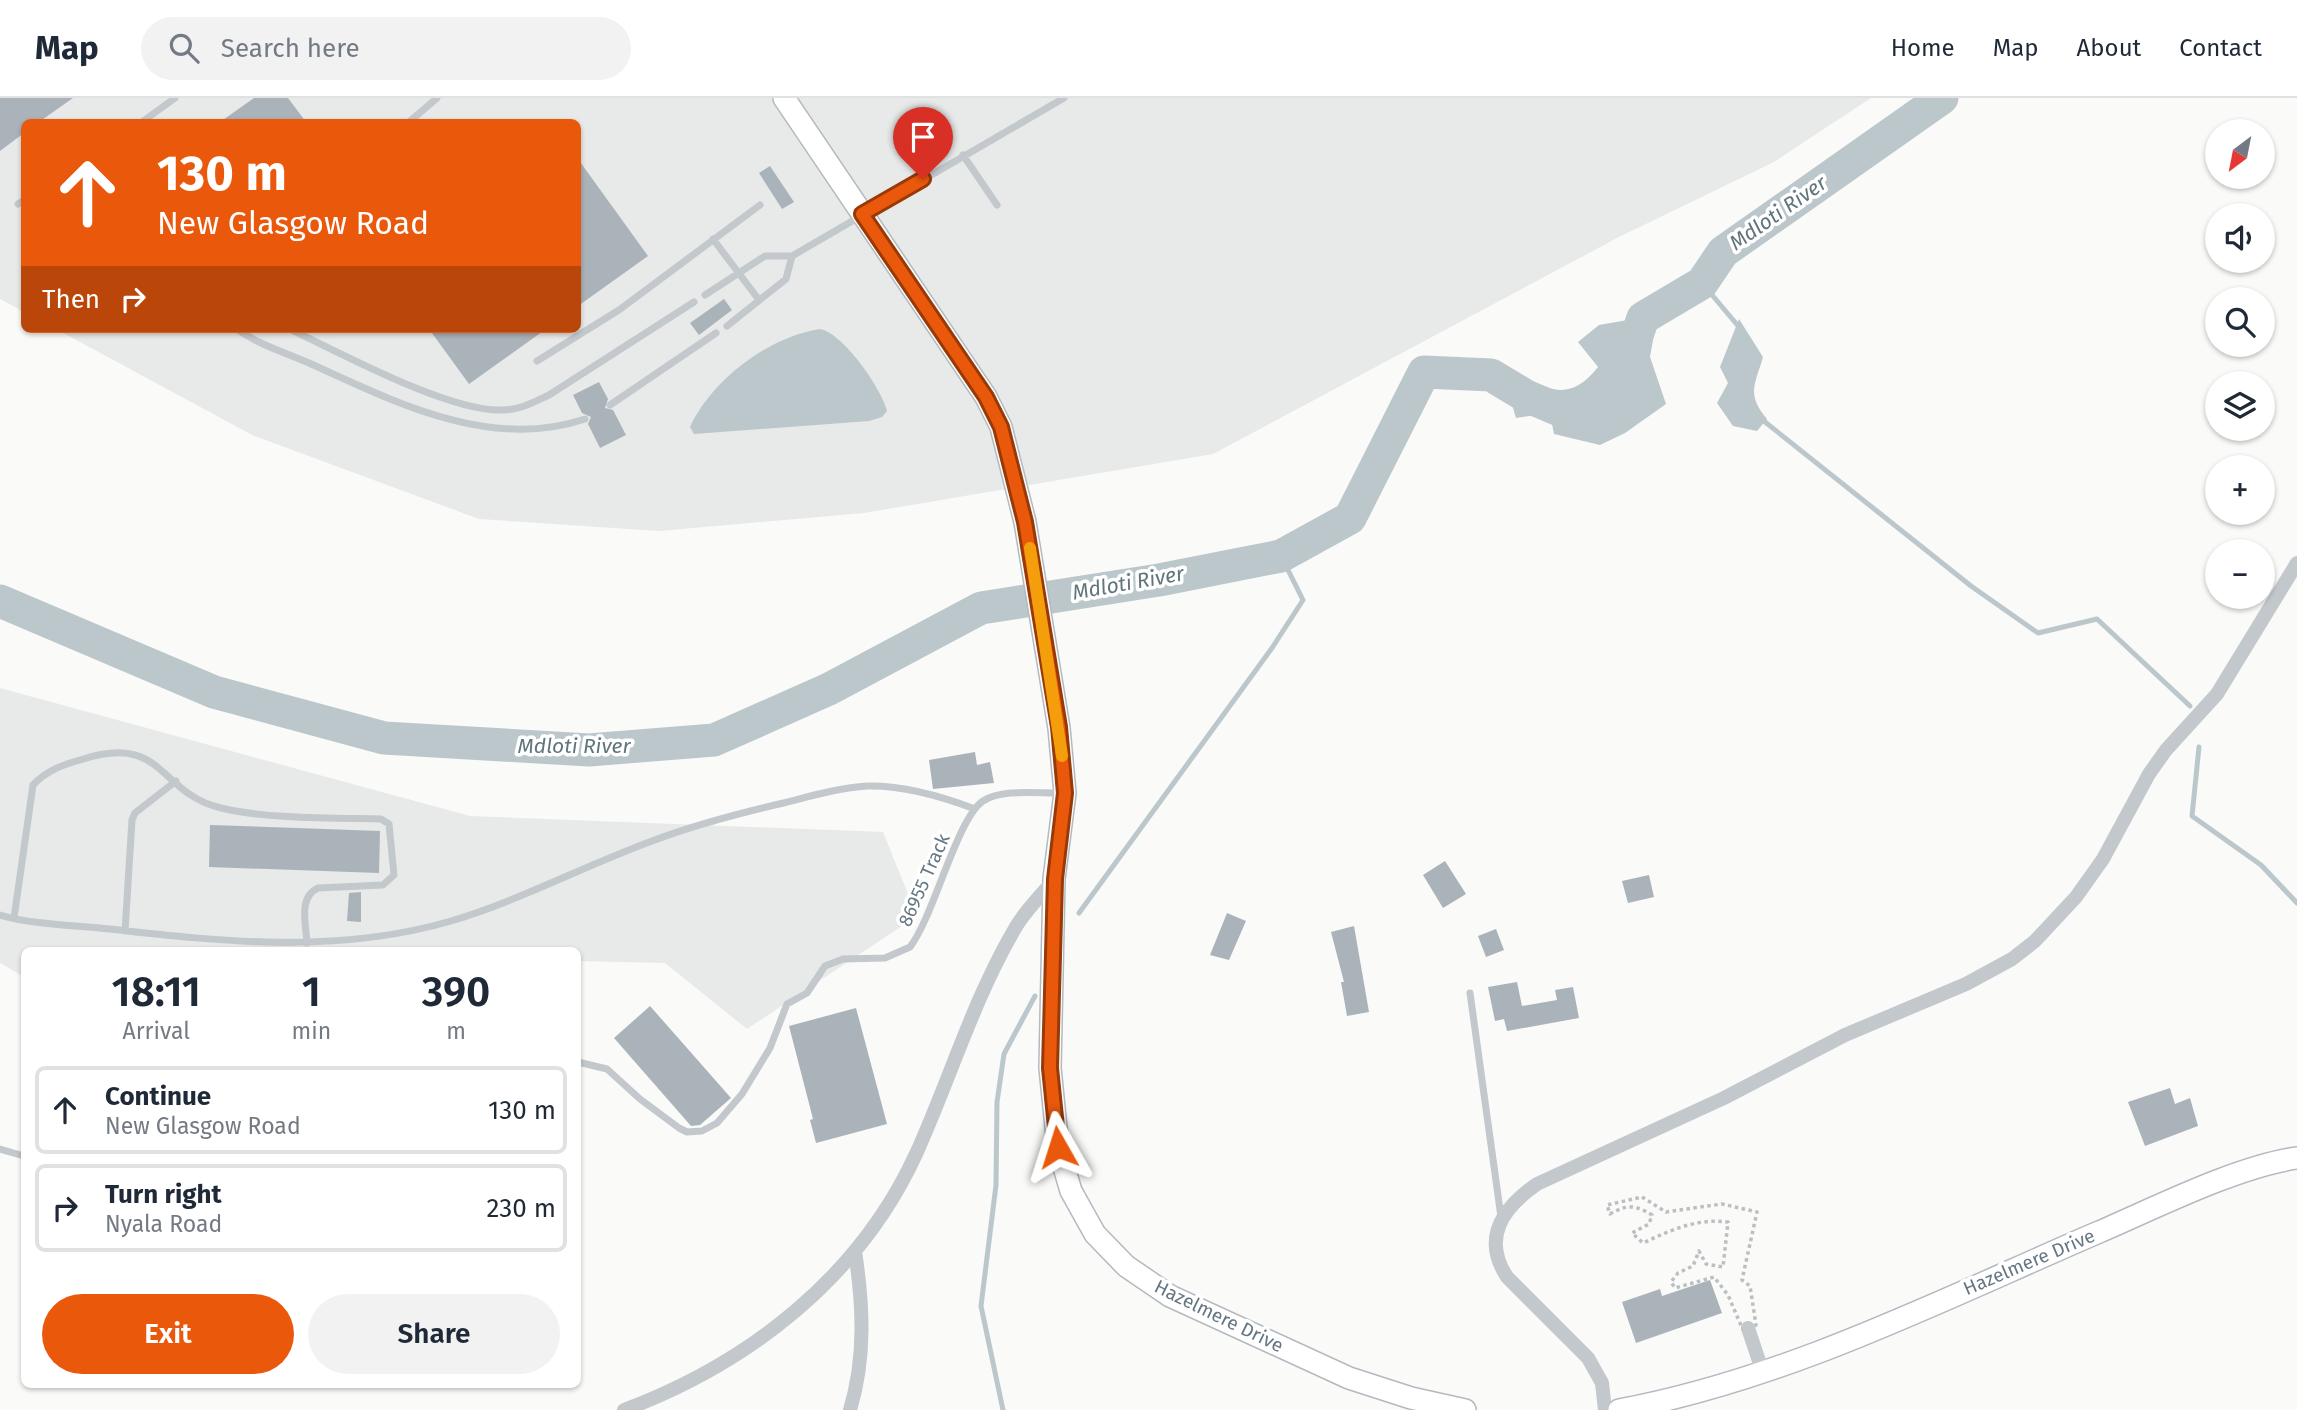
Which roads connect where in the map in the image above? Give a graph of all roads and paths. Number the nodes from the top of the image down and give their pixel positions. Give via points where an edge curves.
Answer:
1 (175, 98) edge
2 (438, 98) edge
3 (784, 98) edge
4 (1064, 98) edge
5 (146, 119) edge
6 (413, 119) edge
7 (963, 155) junction
8 (760, 205) dead end
9 (997, 205) dead end
10 (862, 214) junction
11 (713, 239) junction
12 (792, 256) junction
13 (739, 273) junction
14 (705, 295) dead end
15 (759, 300) junction
16 (694, 303) dead end
17 (727, 326) dead end
18 (246, 333) edge
19 (299, 333) edge
20 (716, 333) dead end
21 (537, 361) dead end
22 (610, 405) dead end
23 (585, 419) dead end
24 (2297, 563) edge
25 (176, 781) junction
26 (1065, 793) junction
27 (975, 809) junction
28 (1055, 879) junction
29 (0, 915) edge
30 (14, 918) junction
31 (125, 931) junction
32 (307, 943) junction
33 (1470, 993) dead end
34 (581, 1063) edge
35 (0, 1149) edge
36 (21, 1155) edge
37 (2297, 1158) edge
38 (1501, 1221) junction
39 (855, 1251) junction
40 (1748, 1328) junction
41 (1762, 1373) junction
42 (1647, 1408) edge
43 (624, 1410) edge
44 (850, 1410) edge
45 (1465, 1410) edge
46 (1605, 1410) edge
47 (1619, 1410) edge

1 - 5 lane
2 - 6 lane
3 - 10 street, Hazelmere Drive
4 - 7 lane
7 - 9 lane
7 - 10 lane
8 - 11 lane
10 - 12 lane
10 - 26 street, Hazelmere Drive via 986,397 1001,427 1025,522 1059,727
11 - 13 lane
11 - 21 lane via 619,310
12 - 13 lane via 765,256
12 - 15 lane via 786,279
13 - 14 lane
13 - 15 lane
15 - 17 lane
16 - 19 lane via 549,395 524,407 503,410 459,404
18 - 23 lane via 360,386 451,421 515,430 559,427
20 - 22 lane
24 - 38 street via 2217,694 2149,774 2103,859 2035,941 1966,984 1845,1035 1724,1098 1537,1184 1513,1200
25 - 30 lane via 150,759 126,752 86,758 39,778 31,793
25 - 31 lane via 132,820
25 - 32 lane via 198,800 225,810 381,818 389,824 394,875 383,885 310,892 305,899
26 - 27 lane via 999,796
26 - 28 street, Hazelmere Drive
27 - 32 lane via 908,789 840,789 722,818 652,841 505,903 449,921 350,941
27 - 34 lane, 86955 Track via 910,947 885,958 843,959 825,966 807,993 787,1004 770,1048 717,1123 688,1132 656,1112 607,1069
28 - 39 street via 1018,923 915,1156
28 - 45 street, Hazelmere Drive via 1050,1068 1058,1147 1071,1191 1095,1234 1126,1266 1170,1296 1349,1378
29 - 30 lane
30 - 31 lane
31 - 32 lane via 223,943
33 - 38 lane
35 - 36 lane
37 - 41 street, Hazelmere Drive via 2189,1194
38 - 46 street via 1495,1243 1497,1262 1588,1358 1602,1383
39 - 43 street via 799,1309 747,1350 690,1383
39 - 44 street via 863,1332 861,1371
40 - 40 path via 1756,1325 1750,1286 1742,1280 1757,1212 1722,1204 1666,1212 1643,1197 1607,1205 1610,1214 1623,1206 1638,1206 1652,1215 1649,1224 1632,1233 1643,1242 1698,1222 1728,1222 1723,1267 1706,1264 1699,1251 1693,1266 1671,1282 1675,1288 1714,1277 1728,1295 1742,1330
40 - 41 street
41 - 42 street, Hazelmere Drive
42 - 47 street, Hazelmere Drive

